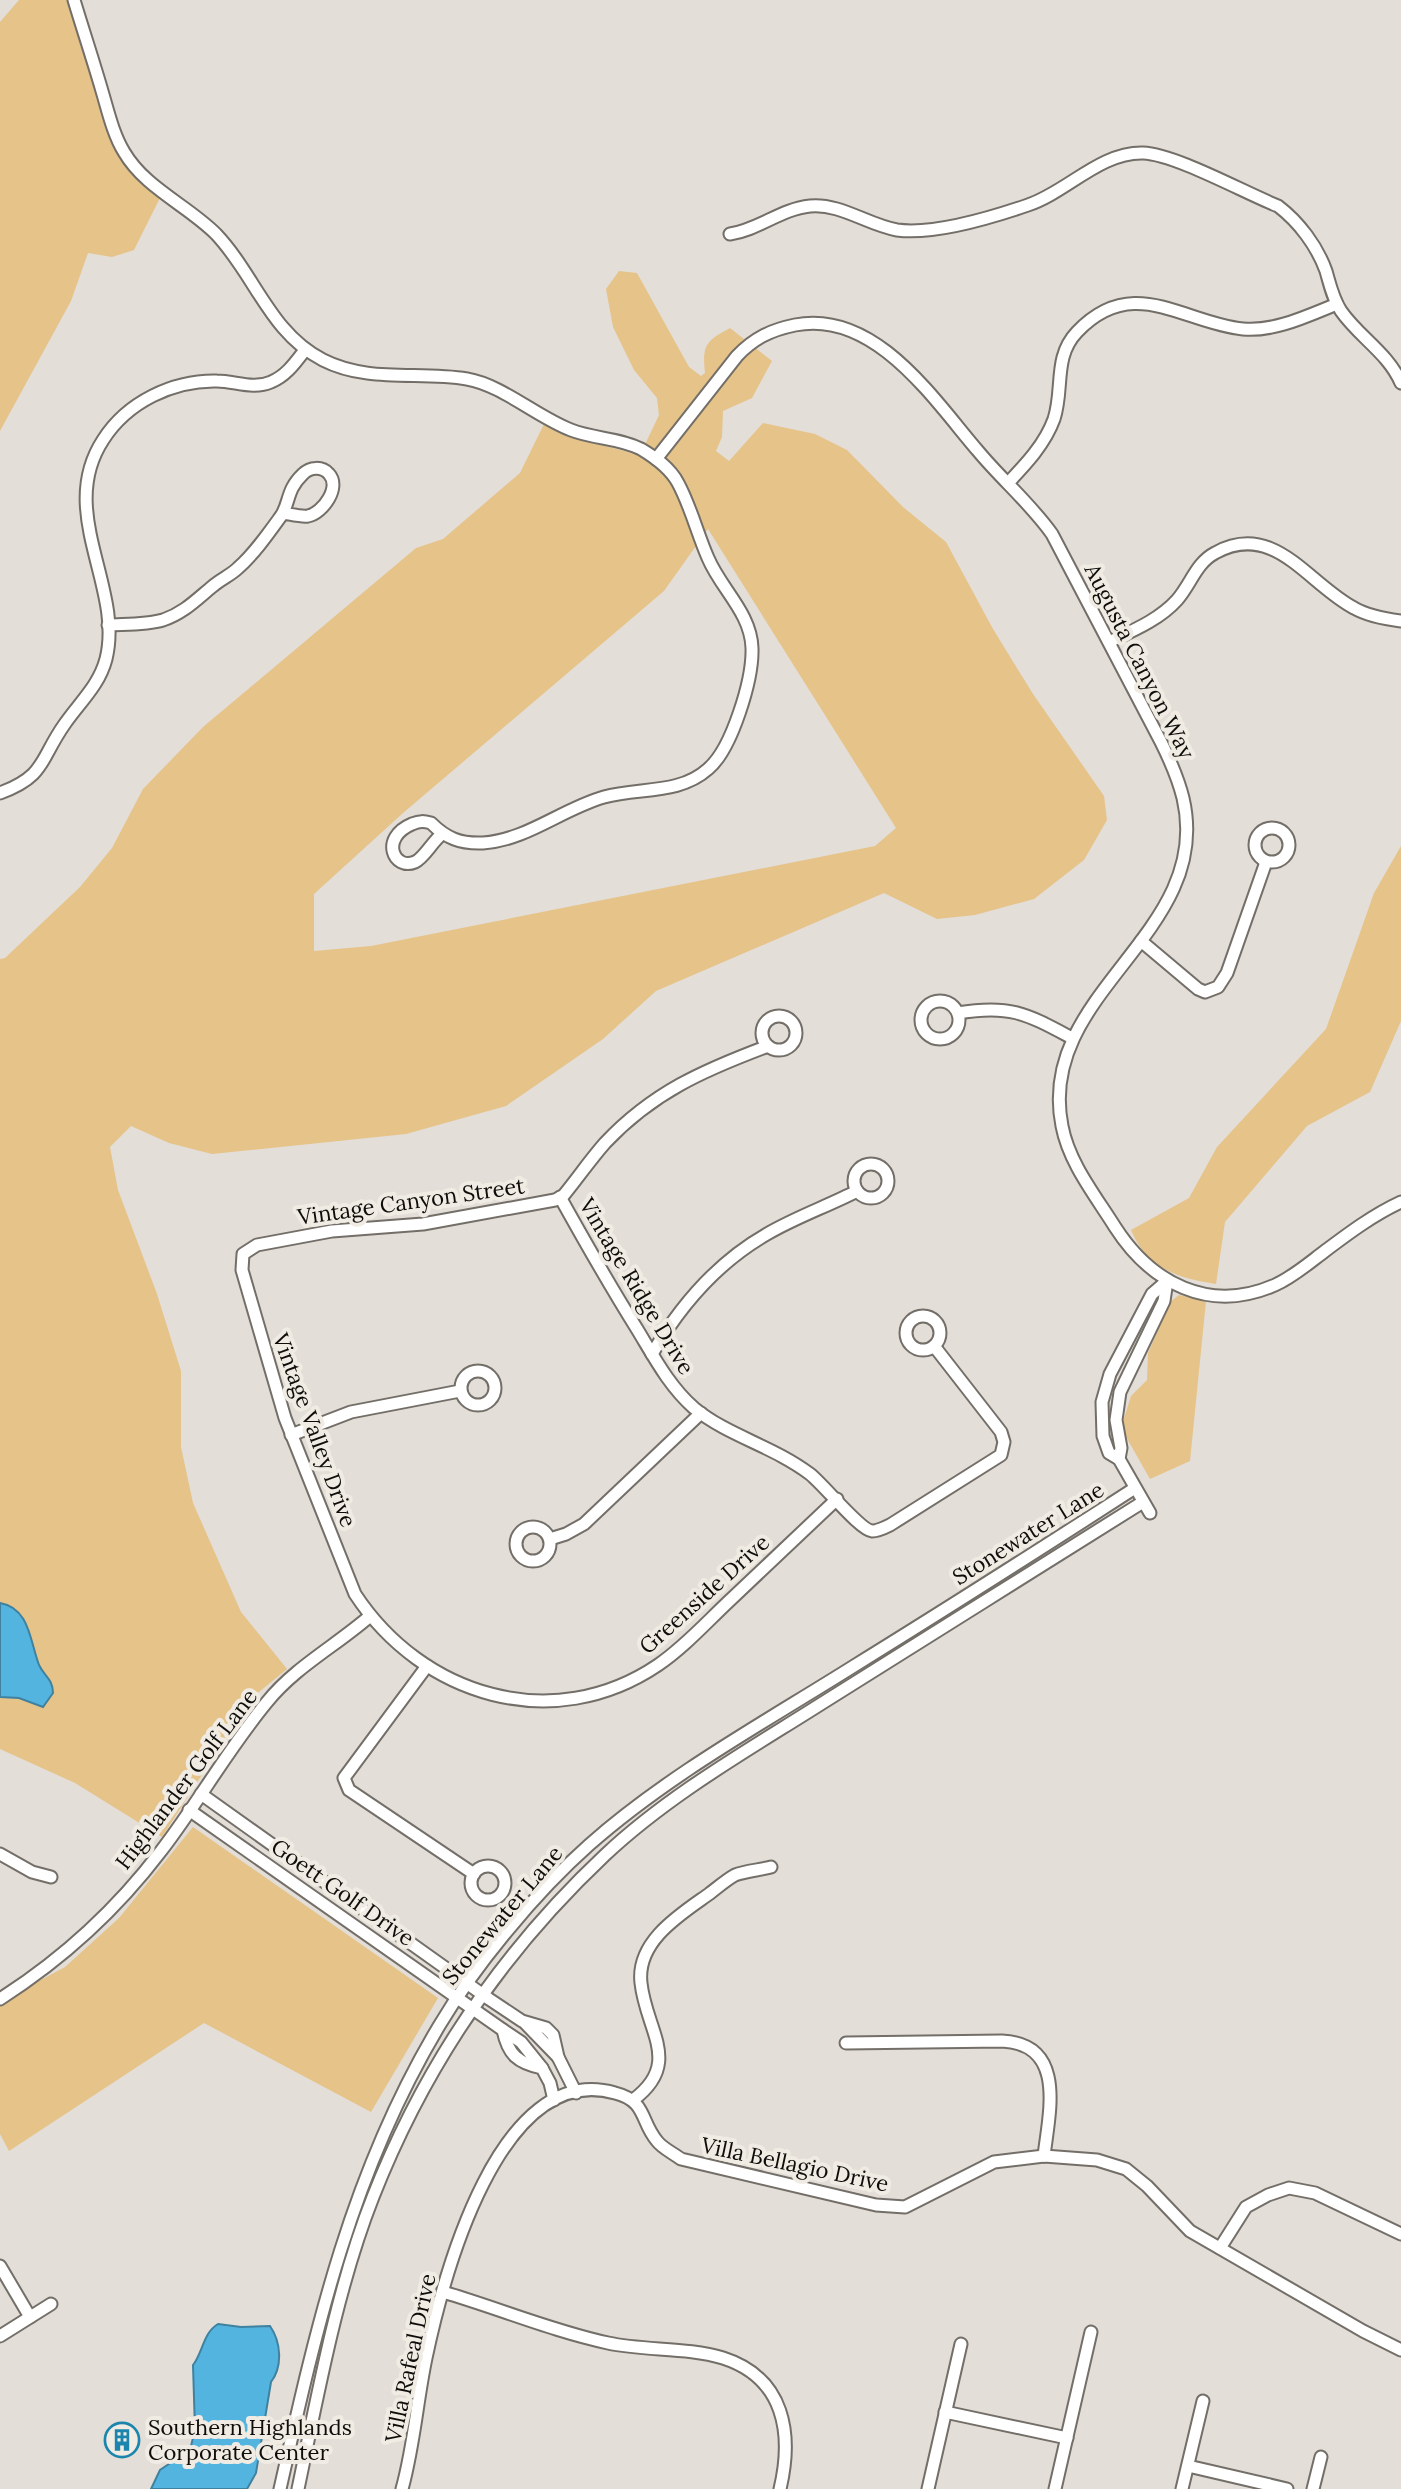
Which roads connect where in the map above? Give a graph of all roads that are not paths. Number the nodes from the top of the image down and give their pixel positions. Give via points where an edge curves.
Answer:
1 (74, 0) edge
2 (730, 234) dead end
3 (1337, 304) junction
4 (305, 350) junction
5 (1401, 383) edge
6 (656, 459) junction
7 (1008, 483) junction
8 (283, 513) junction
9 (1401, 621) edge
10 (108, 625) junction
11 (1109, 642) junction
12 (0, 793) edge
13 (442, 834) junction
14 (1266, 862) dead end
15 (1141, 941) junction
16 (958, 1013) dead end
17 (1072, 1038) junction
18 (768, 1046) dead end
19 (857, 1191) dead end
20 (560, 1197) junction
21 (1401, 1202) edge
22 (247, 1251) joint
23 (1167, 1281) junction
24 (934, 1346) dead end
25 (652, 1354) junction
26 (460, 1391) dead end
27 (701, 1413) junction
28 (291, 1435) junction
29 (1135, 1488) junction
30 (837, 1499) junction
31 (1143, 1502) junction
32 (1150, 1513) dead end
33 (550, 1539) dead end
34 (370, 1616) junction
35 (427, 1666) junction
36 (201, 1794) junction
37 (189, 1810) junction
38 (2, 1858) edge
39 (771, 1867) dead end
40 (474, 1874) dead end
41 (51, 1877) dead end
42 (468, 1984) junction
43 (482, 1994) junction
44 (458, 1997) junction
45 (0, 1999) edge
46 (473, 2008) junction
47 (846, 2043) dead end
48 (576, 2093) junction
49 (554, 2100) junction
50 (633, 2100) junction
51 (1044, 2156) junction
52 (1401, 2234) edge
53 (1220, 2248) junction
54 (0, 2266) edge
55 (443, 2292) junction
56 (51, 2304) dead end
57 (30, 2317) junction
58 (1091, 2332) dead end
59 (0, 2336) edge
60 (961, 2344) dead end
61 (1401, 2350) edge
62 (1203, 2401) dead end
63 (945, 2412) junction
64 (1067, 2438) junction
65 (1321, 2457) dead end
66 (1188, 2466) junction
67 (280, 2489) edge
68 (298, 2489) edge
69 (402, 2489) edge
70 (780, 2489) edge
71 (928, 2489) edge
72 (1055, 2489) edge
73 (1182, 2489) edge
74 (1287, 2489) edge
75 (1313, 2489) edge

1 - 4 street via 123,151 148,181 219,238 268,311
2 - 3 street via 811,206 900,230 937,228 1024,207 1111,160 1150,154 1287,213 1317,252
3 - 5 street via 1387,358
3 - 7 street via 1255,329 1144,303 1102,314 1080,329 1063,353 1053,420 1036,451
4 - 6 street via 360,372 473,380 568,429 624,442
4 - 10 street via 268,384 186,384 140,403 110,429 93,461 86,503
6 - 7 street, Augusta Canyon Way via 751,342 808,323 850,331 892,355
6 - 13 street via 677,481 715,572 746,621 751,665 732,734 717,760 689,782 583,803 507,839 473,843
7 - 11 street, Augusta Canyon Way via 1052,534
8 - 8 street via 317,512 332,494 332,477 316,467 305,471 290,489
8 - 10 street via 237,570 183,611 162,620
9 - 11 street via 1351,607 1274,549 1240,544 1205,560 1167,609
10 - 12 street via 106,660 89,694 39,769
11 - 15 street, Augusta Canyon Way via 1173,767 1185,814 1185,847 1174,890
13 - 13 street via 420,821 398,832 393,852 407,864 414,862
14 - 15 street via 1227,973 1211,991 1198,989
15 - 17 street, Augusta Canyon Way
16 - 17 street via 1013,1011
17 - 23 street, Augusta Canyon Way via 1059,1089 1066,1141 1077,1168 1126,1244
18 - 20 street via 701,1071 664,1092 607,1140
19 - 25 street via 765,1234 736,1256 694,1294
20 - 22 street, Vintage Canyon Street via 423,1224 332,1231
20 - 25 street, Vintage Ridge Drive
21 - 23 street via 1290,1276 1248,1294 1209,1294
22 - 28 street, Vintage Valley Drive via 242,1270
23 - 29 street via 1164,1301 1120,1392 1119,1459
24 - 30 street, Vintage Ridge Drive via 997,1425 1004,1442 1001,1455 874,1531 862,1527
25 - 27 street, Vintage Ridge Drive via 676,1391
26 - 28 street via 351,1412
27 - 30 street, Vintage Ridge Drive via 775,1451
27 - 33 street via 584,1524
28 - 34 street, Vintage Valley Drive via 355,1594
29 - 31 street
29 - 42 street, Stonewater Lane via 624,1817 544,1891
30 - 35 street, Greenside Drive via 672,1655 625,1683 577,1697 523,1700 471,1688
31 - 32 street
31 - 43 street, Stonewater Lane via 665,1807 572,1888
34 - 35 street, Greenside Drive
34 - 36 street, Highlander Golf Lane via 266,1702
35 - 40 street via 344,1778 349,1790
36 - 37 street, Highlander Golf Lane
36 - 42 street, Goett Golf Drive
37 - 44 street, Goett Golf Drive
37 - 45 street, Highlander Golf Lane via 114,1905 67,1950
38 - 41 street
39 - 50 street via 735,1875 674,1919 652,1942 640,1980 660,2056 650,2087
42 - 43 street, Goett Golf Drive
42 - 44 street, Stonewater Lane
43 - 46 street, Stonewater Lane
43 - 48 street, Goett Golf Drive via 522,2021 558,2057
44 - 46 street, Goett Golf Drive
44 - 67 street, Stonewater Lane via 406,2086 354,2205 320,2314
46 - 49 street, Goett Golf Drive via 521,2042 542,2068
46 - 68 street, Stonewater Lane via 421,2092 373,2197 344,2292
47 - 51 street via 1021,2044 1047,2069 1052,2088
48 - 49 street, Villa Rafeal Drive
48 - 50 street via 599,2090
49 - 55 street, Villa Rafeal Drive via 525,2120 499,2155 473,2206
50 - 51 street, Villa Bellagio Drive via 657,2141 681,2159 876,2205 905,2207 994,2162
51 - 53 street, Villa Bellagio Drive via 1097,2160 1126,2169 1190,2231
52 - 53 street via 1315,2193 1289,2188 1246,2207
53 - 61 street, Villa Bellagio Drive
54 - 57 street
55 - 69 street, Villa Rafeal Drive
55 - 70 street via 608,2343 724,2358 752,2374 780,2409 786,2431
56 - 57 street
57 - 59 street
58 - 64 street
60 - 63 street
62 - 66 street
63 - 64 street
63 - 71 street
64 - 72 street
65 - 75 street
66 - 73 street
66 - 74 street

